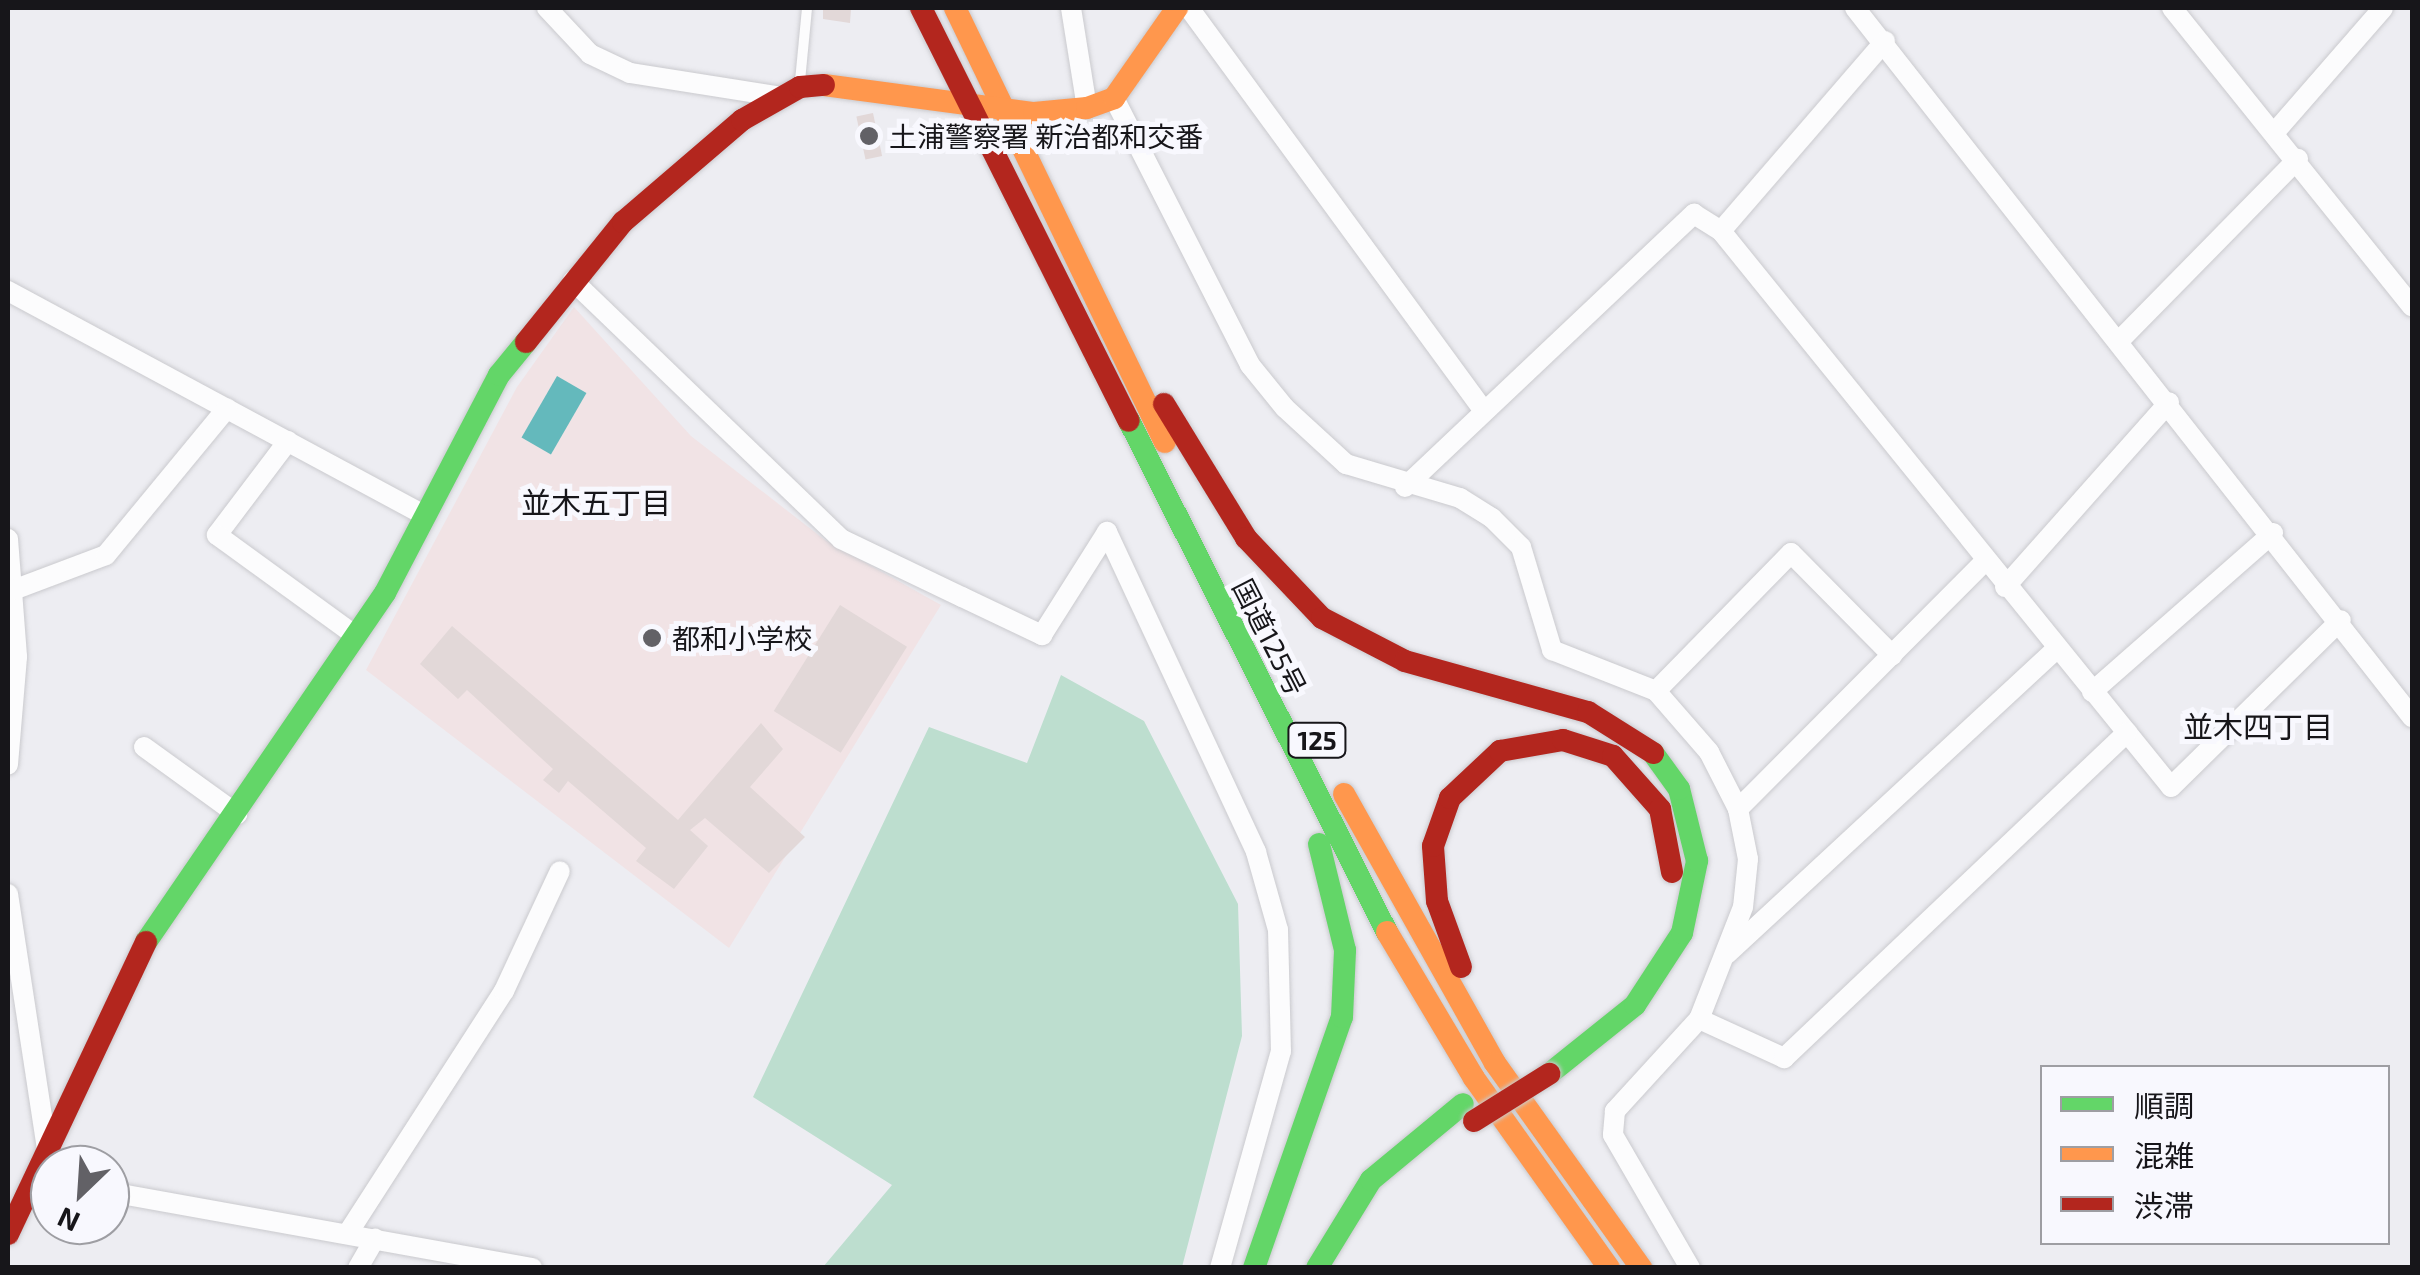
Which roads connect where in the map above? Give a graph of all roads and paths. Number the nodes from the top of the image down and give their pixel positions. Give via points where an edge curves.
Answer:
1 (546, 8) edge
2 (807, 8) edge
3 (920, 8) edge
4 (956, 8) edge
5 (1072, 8) edge
6 (1176, 8) edge
7 (1189, 8) edge
8 (1855, 8) edge
9 (2172, 8) edge
10 (2383, 8) edge
11 (1885, 40) junction
12 (800, 87) junction
13 (776, 96) junction
14 (1114, 98) junction
15 (963, 101) junction
16 (1087, 108) junction
17 (1002, 109) junction
18 (2275, 132) junction
19 (2298, 158) junction
20 (1721, 231) junction
21 (573, 281) junction
22 (8, 291) edge
23 (1100, 305) junction
24 (2412, 306) edge
25 (2120, 340) junction
26 (2169, 402) junction
27 (227, 408) junction
28 (1483, 409) junction
29 (288, 441) junction
30 (1405, 488) junction
31 (424, 515) junction
32 (2272, 533) junction
33 (8, 539) edge
34 (1984, 562) junction
35 (1201, 568) junction
36 (2005, 587) junction
37 (13, 590) junction
38 (2341, 620) junction
39 (356, 636) junction
40 (2056, 650) junction
41 (1892, 655) junction
42 (1656, 692) junction
43 (2092, 692) junction
44 (2412, 717) edge
45 (2127, 732) junction
46 (144, 747) dead end
47 (8, 765) edge
48 (1738, 809) junction
49 (237, 814) junction
50 (560, 872) dead end
51 (8, 894) edge
52 (12, 938) edge
53 (1722, 959) junction
54 (16, 1007) edge
55 (1698, 1020) junction
56 (1543, 1065) junction
57 (1468, 1112) junction
58 (47, 1145) edge
59 (50, 1145) edge
60 (1561, 1160) junction
61 (30, 1186) edge
62 (130, 1195) edge
63 (8, 1198) edge
64 (30, 1198) edge
65 (348, 1233) junction
66 (8, 1234) edge
67 (375, 1239) junction
68 (358, 1268) edge
69 (532, 1268) edge
70 (1220, 1268) edge
71 (1254, 1268) edge
72 (1317, 1268) edge
73 (1340, 1268) edge
74 (1609, 1268) edge
75 (1641, 1268) edge
76 (1690, 1268) edge

1 - 13 street via 590,54 630,73
2 - 12 lane
3 - 15 main road, 国道125号 / 125
4 - 17 main road, 国道125号 / 125
5 - 16 street
6 - 14 main road
7 - 28 street
8 - 11 street
9 - 18 street
10 - 18 street
11 - 20 street
11 - 25 street
12 - 13 main road
12 - 15 main road via 868,83
13 - 21 main road via 624,222
14 - 16 main road
14 - 30 street via 1250,365 1346,464
15 - 17 main road
15 - 35 main road, 国道125号 / 125
16 - 17 main road
17 - 23 main road, 国道125号 / 125
18 - 19 street
19 - 24 street
19 - 25 street
20 - 28 street via 1694,214 1680,220
20 - 34 street
21 - 31 main road via 499,375
21 - 70 street via 841,539 997,614 1042,635 1108,532 1256,852 1278,930 1281,1050
22 - 27 street
23 - 56 main road via 1246,538 1296,597 1405,661 1611,724 1651,751 1679,789 1697,861 1682,933 1635,1005
23 - 60 main road, 国道125号 / 125 via 1350,808 1453,994
25 - 26 street
26 - 32 street
26 - 36 street
27 - 29 street
27 - 37 street via 106,554
28 - 30 street
29 - 31 street
29 - 39 street via 217,534
30 - 42 street via 1460,498 1521,547 1552,650
31 - 39 main road
32 - 38 street
32 - 43 street
33 - 37 street
34 - 36 street
34 - 41 street
35 - 71 main road via 1324,854 1345,950 1337,1044
35 - 74 main road, 国道125号 / 125 via 1432,1010
36 - 40 street
37 - 47 street
38 - 44 street
38 - 45 street via 2172,788
39 - 49 main road
40 - 43 street
40 - 53 street
41 - 42 street via 1791,552
41 - 48 street
42 - 48 street via 1709,752
43 - 45 street
45 - 55 street via 1784,1058
46 - 49 street
48 - 53 street via 1748,858 1743,906
49 - 59 main road via 146,942
50 - 65 street via 504,992
51 - 52 street
52 - 54 street
53 - 55 street
54 - 58 street
55 - 76 street via 1615,1111 1612,1135
56 - 57 main road, bridge
56 - 60 main road via 1633,972 1672,878 1667,832 1648,788 1613,756 1563,740 1500,751 1466,779 1439,821 1431,870 1471,988
57 - 72 main road via 1372,1180
57 - 73 main road via 1394,1186
60 - 75 main road, 国道125号 / 125
61 - 63 street
62 - 65 street
64 - 66 main road
65 - 67 street
67 - 68 street
67 - 69 street

